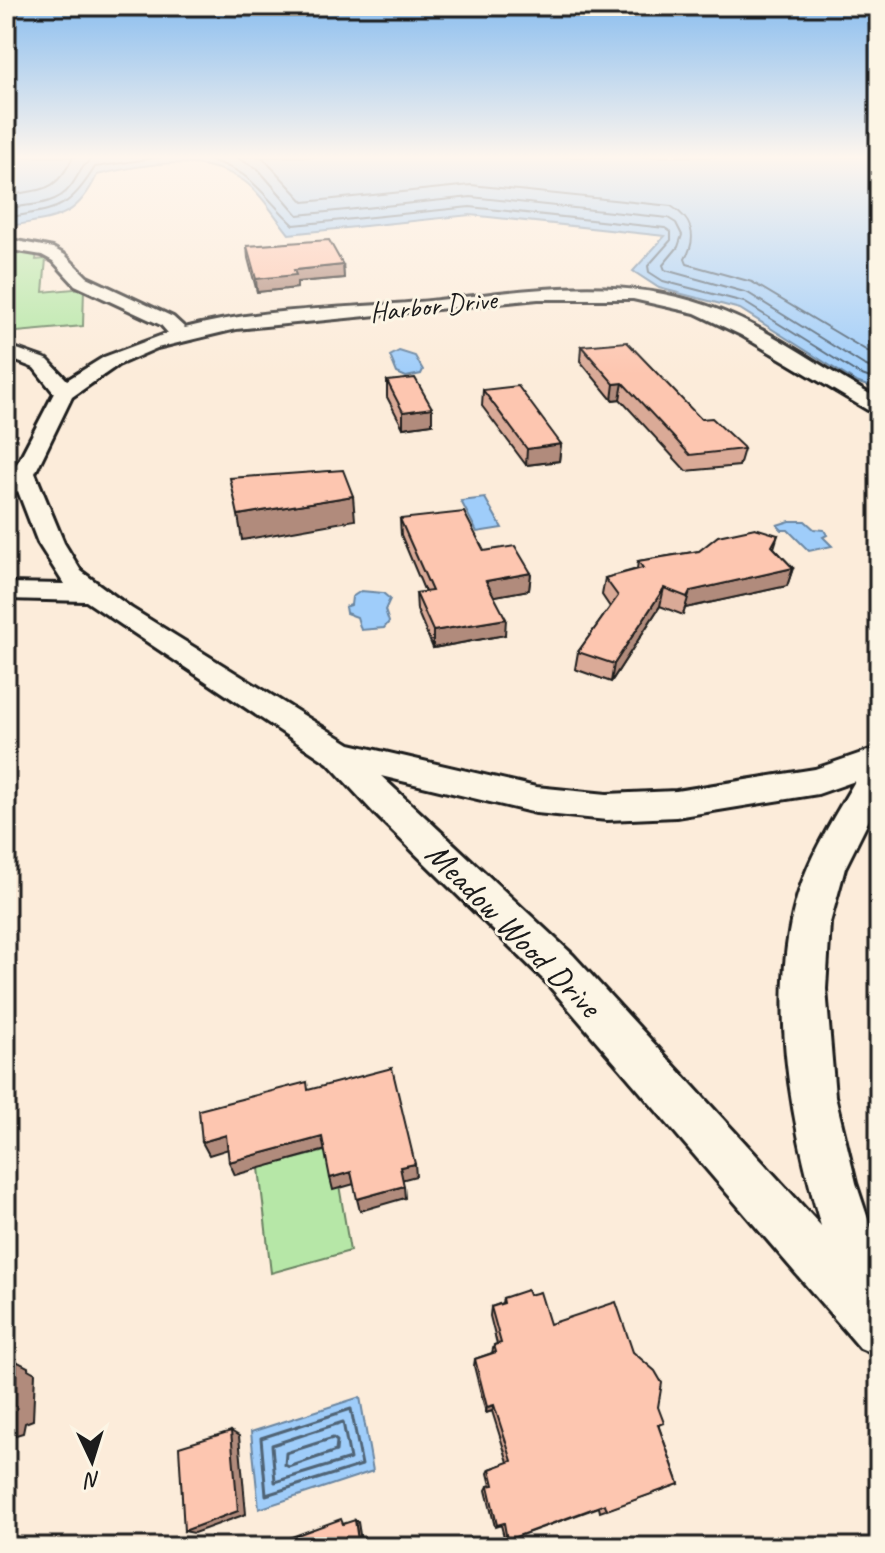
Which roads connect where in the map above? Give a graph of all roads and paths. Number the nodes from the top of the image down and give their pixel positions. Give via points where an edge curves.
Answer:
1 (6, 244) edge
2 (182, 336) junction
3 (6, 351) edge
4 (64, 392) junction
5 (879, 407) edge
6 (14, 482) edge
7 (6, 591) edge
8 (94, 593) junction
9 (340, 754) junction
10 (879, 759) edge
11 (879, 767) edge
12 (879, 1328) edge

1 - 2 street via 47,251 81,281 167,321
2 - 4 street, Harbor Drive via 117,358
2 - 5 street, Harbor Drive via 241,323 553,292 610,292 664,299 722,316
3 - 4 street via 53,371
4 - 6 street
6 - 8 street, Meadow Wood Drive via 71,576
7 - 8 street
8 - 9 street, Meadow Wood Drive
9 - 10 street via 536,800 607,807 676,804 803,784
9 - 12 street, Meadow Wood Drive via 559,968
11 - 12 street via 826,868 810,923 805,989 812,1096 832,1183

